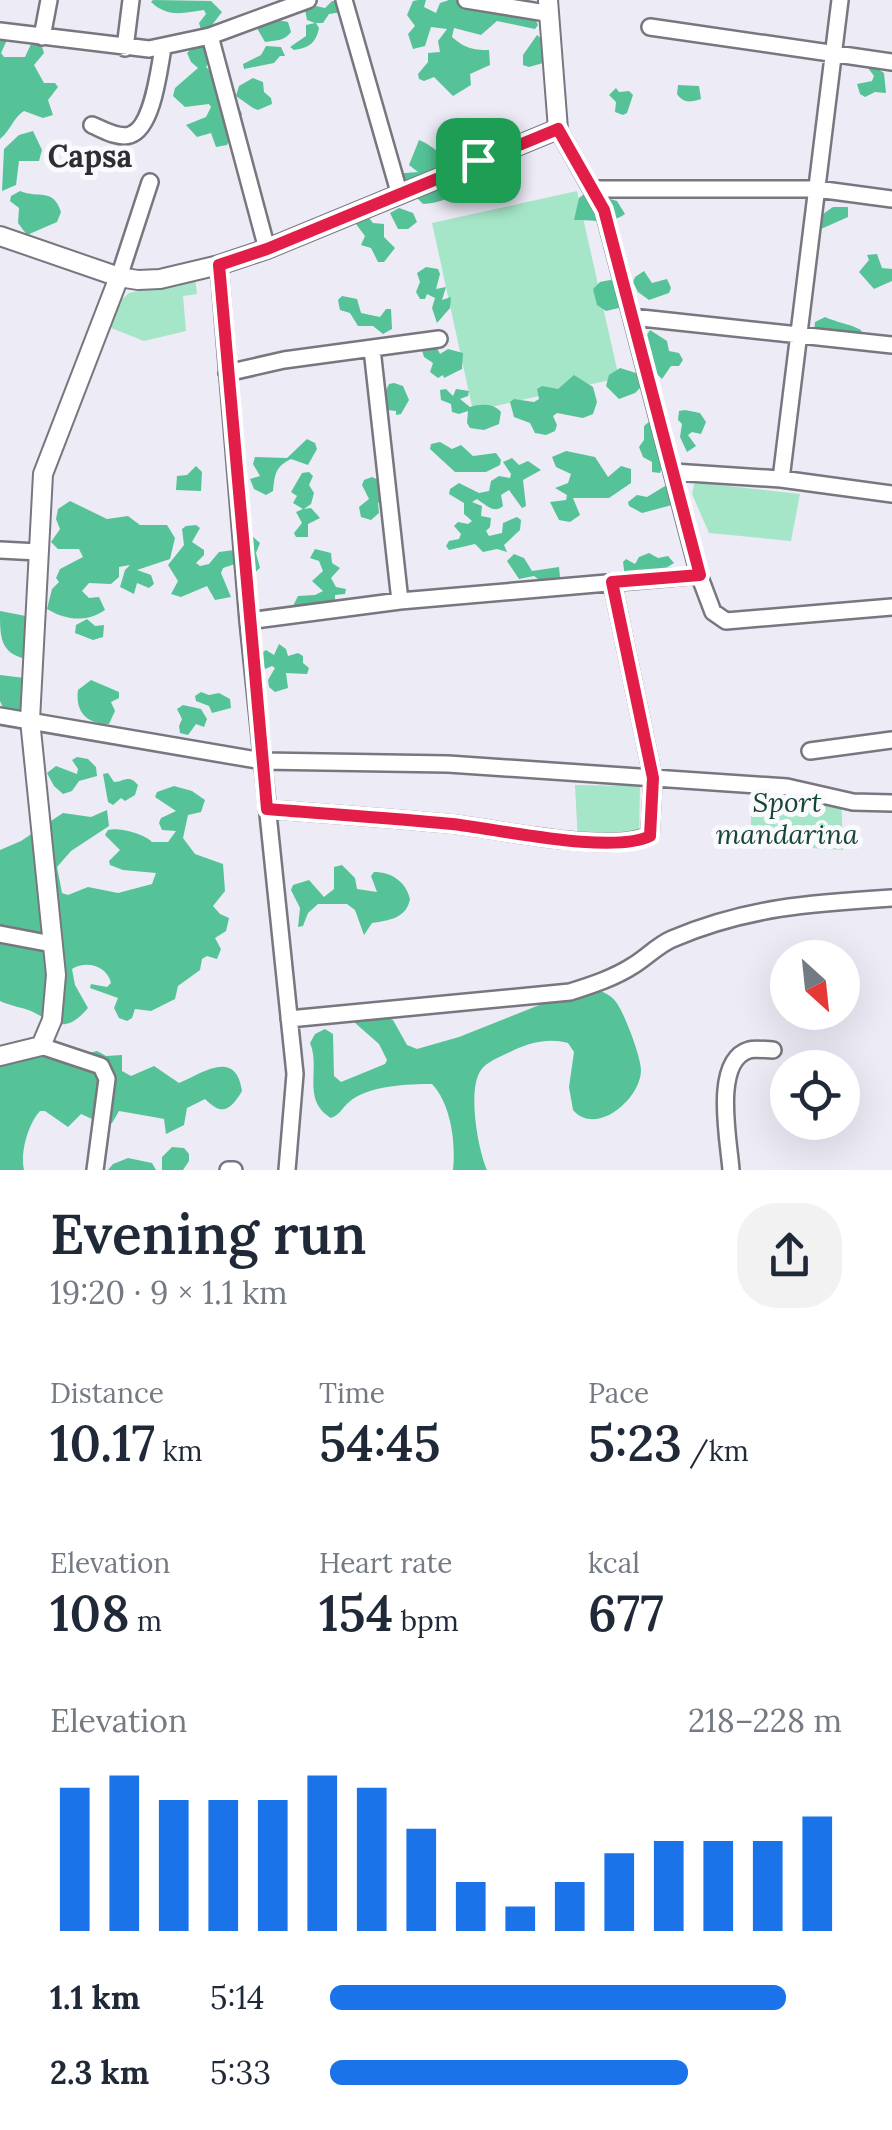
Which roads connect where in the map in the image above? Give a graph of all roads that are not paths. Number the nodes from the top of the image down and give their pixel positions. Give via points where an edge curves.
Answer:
1 (49, 0) edge
2 (131, 0) edge
3 (308, 0) edge
4 (344, 0) edge
5 (466, 0) edge
6 (840, 0) edge
7 (547, 6) edge
8 (650, 27) dead end
9 (0, 31) edge
10 (210, 36) junction
11 (42, 38) junction
12 (125, 48) junction
13 (163, 48) junction
14 (832, 55) junction
15 (892, 62) edge
16 (92, 125) dead end
17 (558, 129) junction
18 (150, 182) dead end
19 (592, 189) junction
20 (818, 189) junction
21 (399, 192) junction
22 (892, 199) edge
23 (0, 236) edge
24 (267, 249) junction
25 (219, 265) junction
26 (118, 277) junction
27 (632, 317) junction
28 (798, 334) junction
29 (439, 339) dead end
30 (892, 345) edge
31 (372, 350) junction
32 (227, 372) junction
33 (673, 472) junction
34 (781, 479) junction
35 (892, 494) edge
36 (0, 550) edge
37 (38, 552) junction
38 (700, 575) junction
39 (612, 582) junction
40 (400, 601) junction
41 (892, 607) edge
42 (248, 621) junction
43 (0, 716) edge
44 (30, 720) junction
45 (892, 740) edge
46 (810, 751) dead end
47 (262, 761) junction
48 (653, 778) junction
49 (892, 803) edge
50 (267, 809) junction
51 (892, 898) edge
52 (0, 934) edge
53 (52, 944) junction
54 (289, 1019) junction
55 (41, 1046) junction
56 (770, 1050) edge
57 (0, 1056) edge
58 (95, 1170) edge
59 (287, 1170) edge
60 (731, 1170) edge

1 - 11 street
2 - 12 street
3 - 10 street
4 - 21 street
5 - 7 street
6 - 14 street
7 - 17 street
8 - 14 street
9 - 11 street
10 - 13 street
10 - 24 street
11 - 12 street
12 - 13 street
13 - 16 street via 142,128 118,136
14 - 15 street
14 - 20 street
17 - 19 street
17 - 21 street
18 - 26 street
19 - 20 street
19 - 27 street via 604,210
20 - 22 street
20 - 28 street
21 - 24 street
23 - 26 street
24 - 25 street
25 - 26 street via 160,279
25 - 32 street
26 - 37 street via 44,474
27 - 28 street
27 - 33 street
28 - 30 street
28 - 34 street
29 - 31 street
31 - 32 street
31 - 40 street
32 - 42 street
33 - 34 street
33 - 38 street
34 - 35 street
36 - 37 street
37 - 44 street
38 - 39 street
38 - 41 street via 713,612 726,620
39 - 40 street
39 - 48 street
40 - 42 street
42 - 47 street
43 - 44 street
44 - 47 street
44 - 53 street
45 - 46 street
47 - 48 street via 448,764
47 - 50 street
48 - 49 street
48 - 50 street via 650,836 638,842
50 - 54 street
51 - 54 street via 782,906 719,921 570,992
52 - 53 street
53 - 55 street via 52,1020
54 - 59 street via 294,1074
55 - 57 street
55 - 58 street via 101,1066 106,1079
56 - 60 street via 748,1050 728,1072

